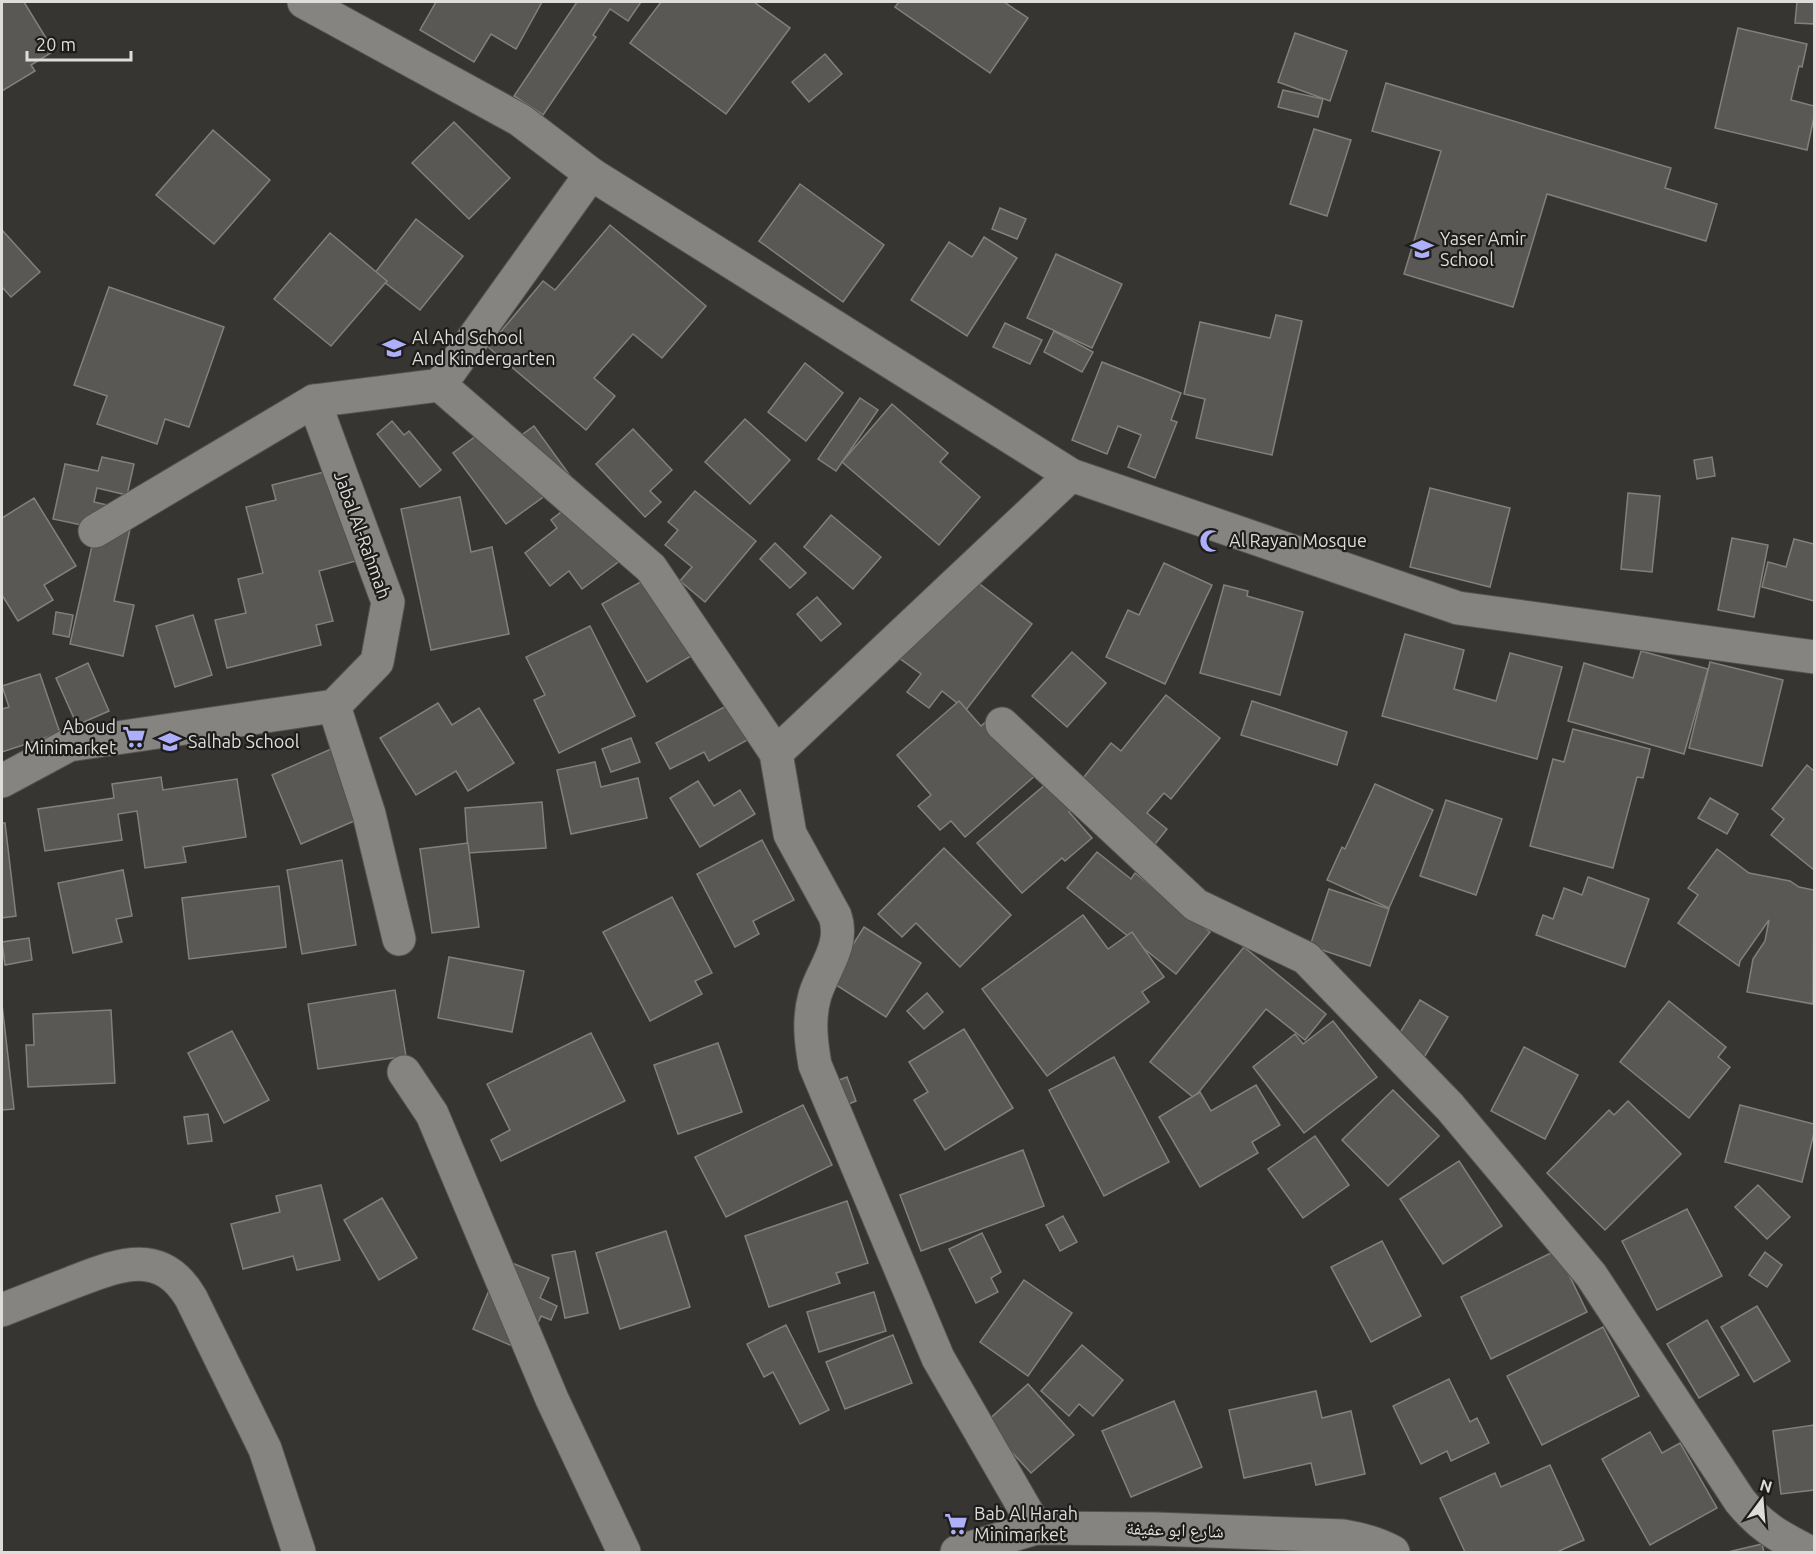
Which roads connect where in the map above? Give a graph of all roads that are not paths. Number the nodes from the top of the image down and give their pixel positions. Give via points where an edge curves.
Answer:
1 (304, 2) edge
2 (591, 174) junction
3 (440, 385) junction
4 (314, 401) junction
5 (1071, 475) junction
6 (95, 531) dead end
7 (1815, 657) edge
8 (334, 706) junction
9 (1002, 724) dead end
10 (776, 753) junction
11 (2, 781) edge
12 (399, 939) dead end
13 (404, 1072) dead end
14 (2, 1310) edge
15 (1036, 1528) junction
16 (299, 1552) edge
17 (624, 1552) edge
18 (957, 1552) edge
19 (1393, 1552) edge
20 (1809, 1552) edge

1 - 2 street via 520,120
2 - 3 street
2 - 5 street
3 - 4 street
3 - 10 street via 651,568
4 - 6 street
4 - 8 street, Jabal Al-Rahmah via 388,602 377,662
5 - 7 street via 1458,608
5 - 10 street
8 - 11 street via 69,745
8 - 12 street via 369,814
9 - 20 street via 1196,904 1306,958 1450,1107 1591,1275 1740,1501 1764,1526
10 - 15 street via 790,834 837,922 837,944 815,996 811,1019 815,1065 938,1358
13 - 17 street via 432,1114 552,1398
14 - 16 street via 120,1265 152,1266 180,1282 265,1449
15 - 18 street, شارع ابو عفيفة
15 - 19 street, شارع ابو عفيفة via 1343,1536 1381,1545

